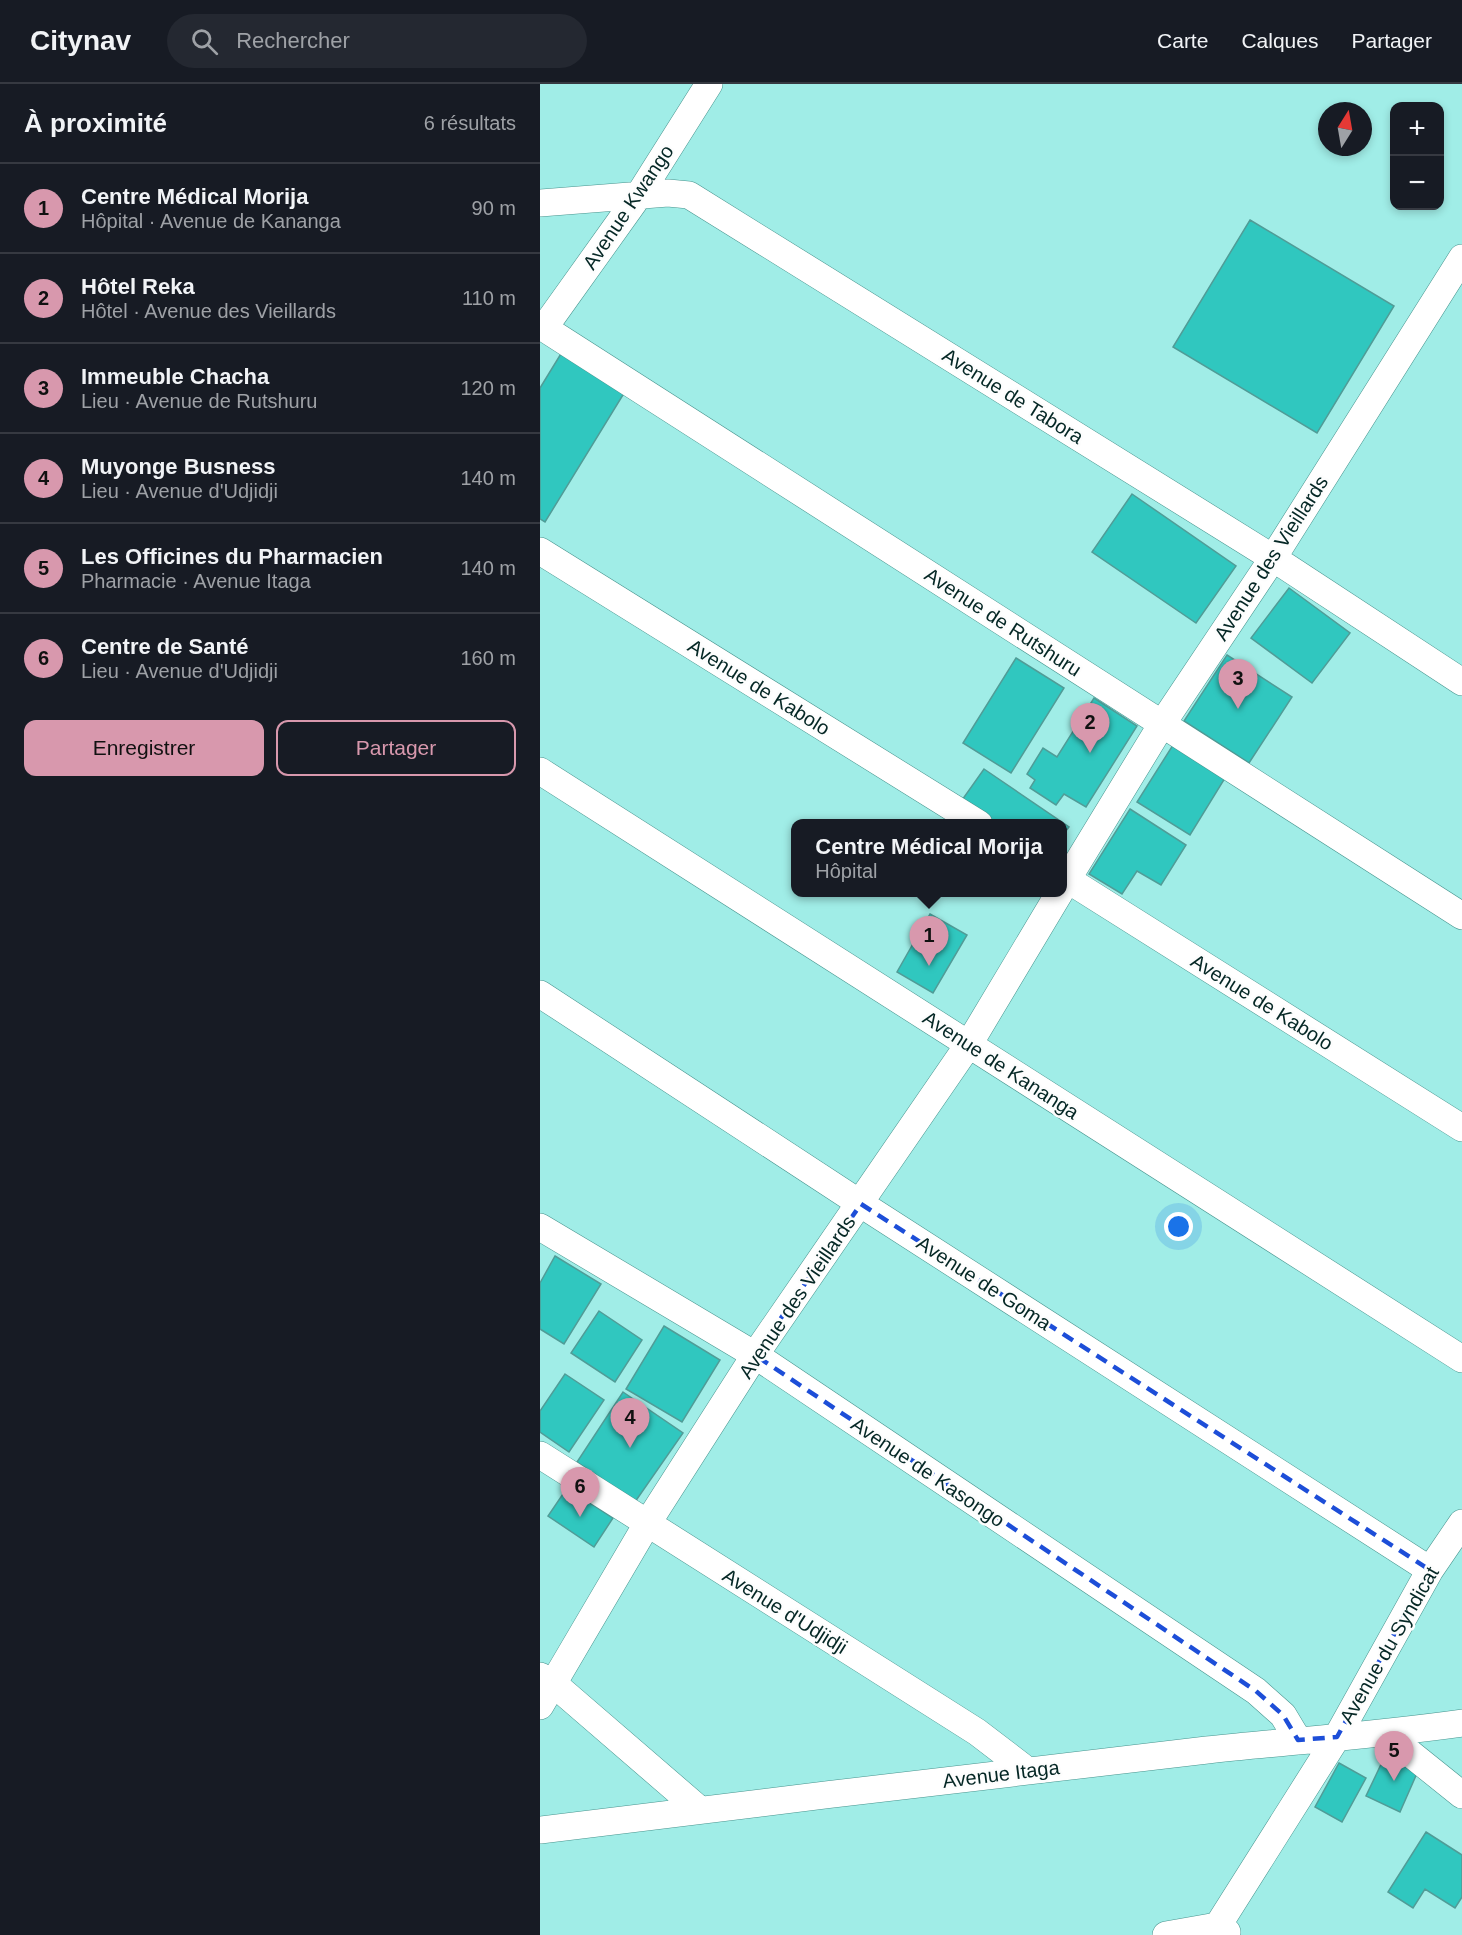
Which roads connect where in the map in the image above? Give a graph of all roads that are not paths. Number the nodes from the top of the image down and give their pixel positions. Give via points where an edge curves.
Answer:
1 (709, 84) edge
2 (639, 195) junction
3 (540, 203) edge
4 (1462, 258) edge
5 (544, 328) joint
6 (540, 551) edge
7 (1273, 558) junction
8 (1462, 682) edge
9 (1162, 724) junction
10 (540, 771) edge
11 (971, 819) edge
12 (1067, 878) edge
13 (1067, 886) edge
14 (1055, 897) edge
15 (1462, 916) edge
16 (540, 994) edge
17 (969, 1044) junction
18 (1462, 1128) edge
19 (861, 1204) junction
20 (540, 1227) edge
21 (755, 1355) junction
22 (1462, 1359) edge
23 (540, 1455) edge
24 (1462, 1523) edge
25 (647, 1524) junction
26 (1430, 1570) junction
27 (547, 1680) edge
28 (540, 1706) edge
29 (1462, 1723) edge
30 (1386, 1734) junction
31 (1336, 1737) junction
32 (1298, 1740) junction
33 (1028, 1771) junction
34 (1462, 1795) edge
35 (700, 1810) junction
36 (540, 1830) edge
37 (1220, 1932) edge
38 (1166, 1935) edge

1 - 2 street, Avenue Kwango
2 - 3 street, Avenue de Tabora
2 - 5 street, Avenue Kwango
2 - 7 street, Avenue de Tabora via 689,195
4 - 7 street, Avenue des Vieillards
5 - 9 street, Avenue de Rutshuru
6 - 11 street, Avenue de Kabolo
7 - 8 street, Avenue de Tabora
7 - 9 street, Avenue des Vieillards
9 - 12 street, Avenue des Vieillards
9 - 15 street, Avenue de Rutshuru
10 - 17 street, Avenue de Kananga
13 - 18 street, Avenue de Kabolo
14 - 17 street, Avenue des Vieillards
16 - 19 street, Avenue de Goma
17 - 19 street, Avenue des Vieillards
17 - 22 street, Avenue de Kananga
19 - 21 street, Avenue des Vieillards
19 - 26 street, Avenue de Goma
20 - 21 street, Avenue de Kasongo
21 - 25 street, Avenue des Vieillards
21 - 32 street, Avenue de Kasongo via 1256,1691 1283,1715
23 - 25 street, Avenue d'Udjidji
24 - 26 street, Avenue du Syndicat
25 - 27 street, Avenue des Vieillards
25 - 33 street, Avenue d'Udjidji via 977,1732
26 - 31 street, Avenue du Syndicat
27 - 28 street, Avenue des Vieillards
27 - 35 street
29 - 30 street, Avenue Itaga
30 - 31 street, Avenue Itaga
30 - 34 street
31 - 32 street, Avenue Itaga
31 - 37 street, Avenue du Syndicat
32 - 33 street, Avenue Itaga
33 - 35 street, Avenue Itaga
35 - 36 street, Avenue Itaga
37 - 38 street

